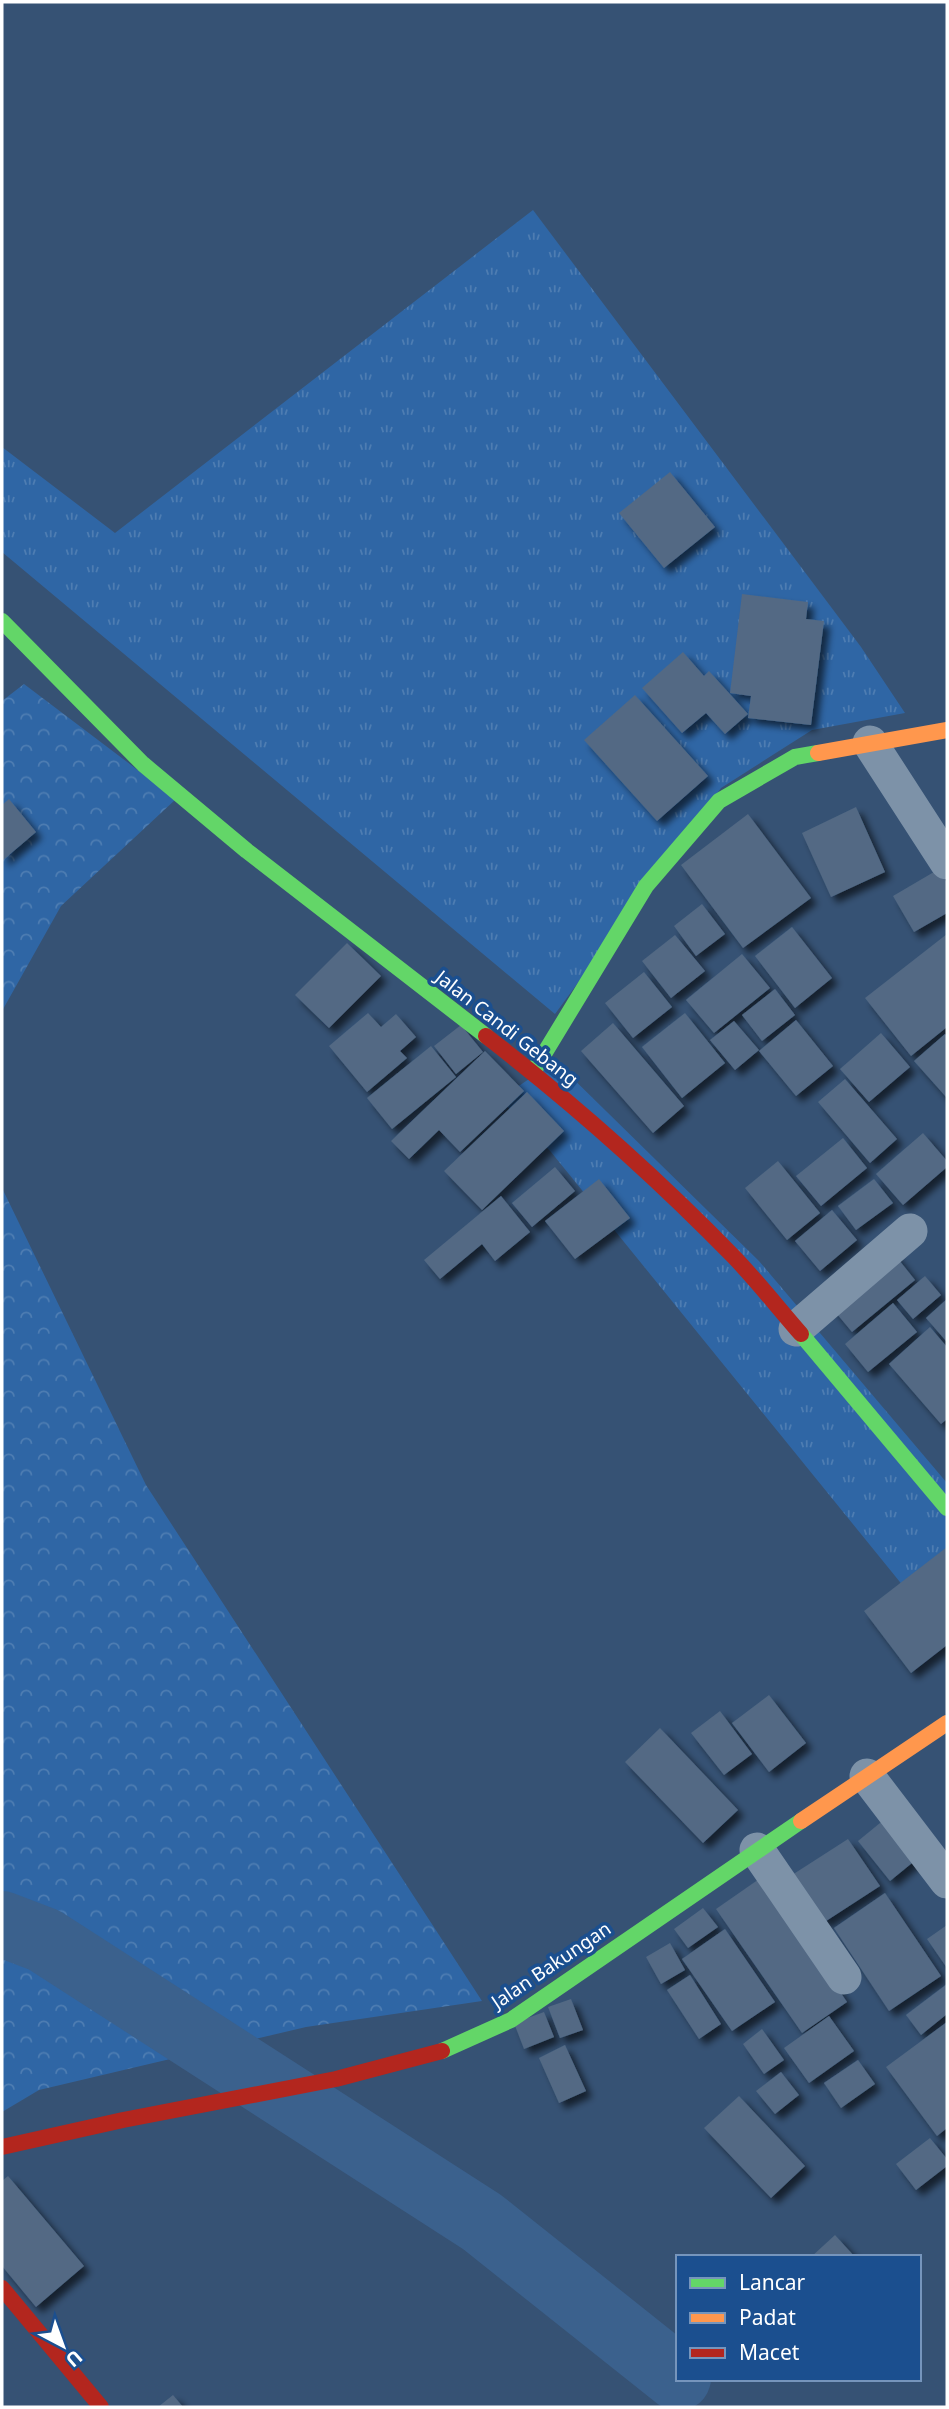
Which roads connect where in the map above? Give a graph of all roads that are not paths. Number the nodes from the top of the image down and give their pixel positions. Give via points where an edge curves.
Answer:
1 (2, 621) edge
2 (947, 730) edge
3 (870, 743) junction
4 (947, 862) edge
5 (533, 1072) junction
6 (910, 1231) dead end
7 (796, 1329) junction
8 (947, 1508) edge
9 (947, 1723) edge
10 (867, 1776) junction
11 (757, 1850) junction
12 (947, 1881) edge
13 (844, 1977) dead end
14 (2, 2147) edge
15 (2, 2288) edge
16 (101, 2407) edge

1 - 5 street, Jalan Candi Gebang via 143,764 258,860
2 - 3 street
3 - 4 street
3 - 5 street via 795,757 719,801 646,886
5 - 7 street, Jalan Candi Gebang via 650,1174 736,1259
6 - 7 street
7 - 8 street, Jalan Candi Gebang
9 - 10 street, Jalan Bakungan
10 - 11 street, Jalan Bakungan
10 - 12 street
11 - 13 street
11 - 14 street, Jalan Bakungan via 511,2020 439,2052 336,2079
15 - 16 street

